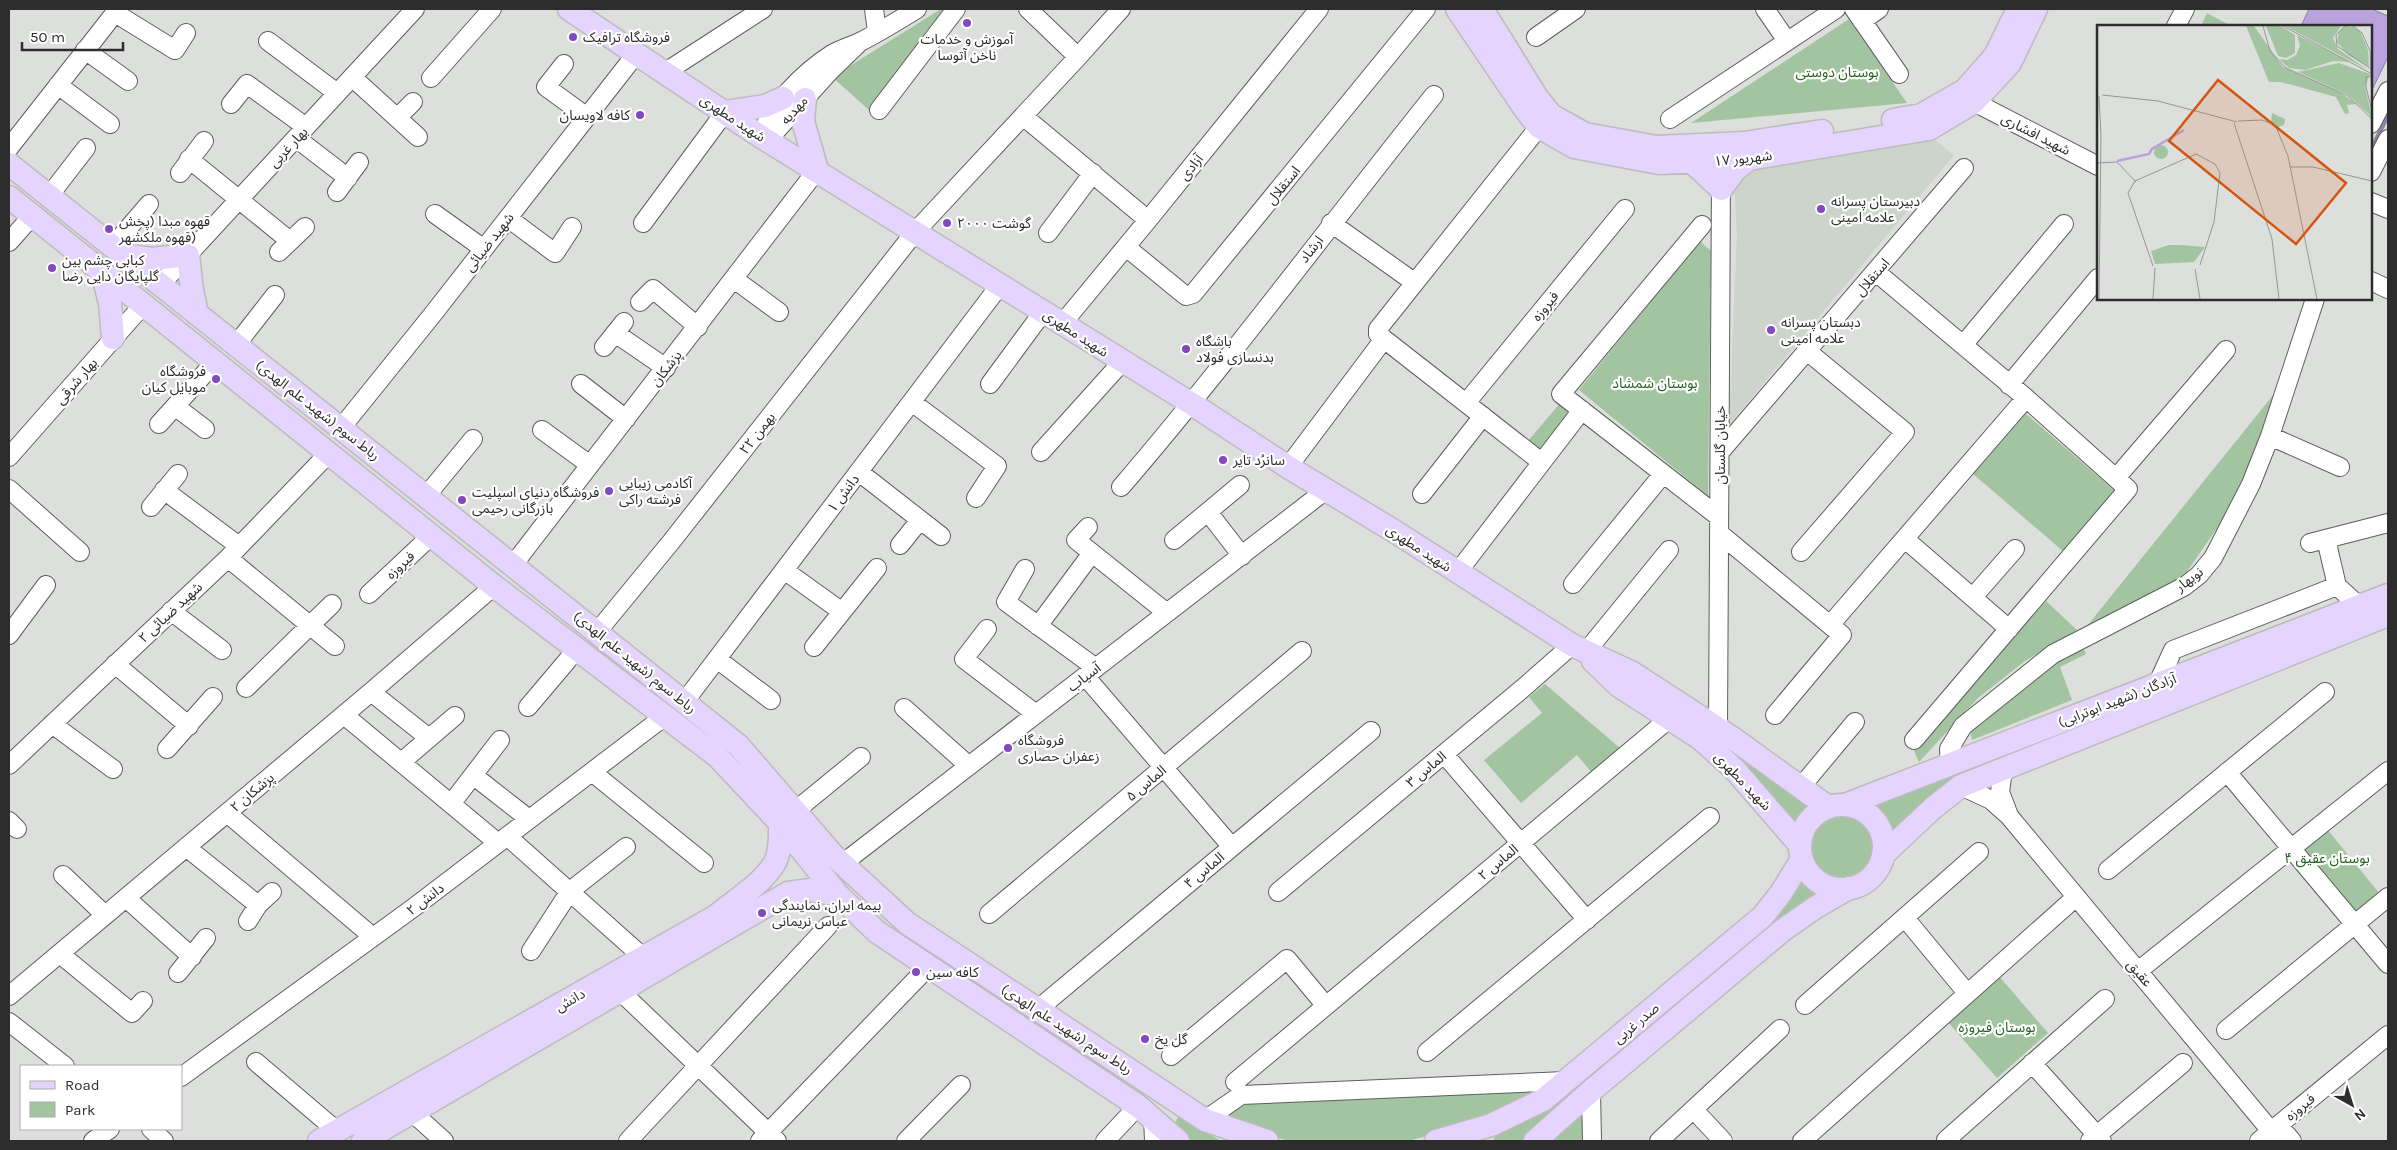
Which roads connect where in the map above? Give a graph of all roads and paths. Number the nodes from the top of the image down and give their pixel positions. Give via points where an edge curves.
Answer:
1 (415, 9) edge
2 (492, 9) edge
3 (569, 9) edge
4 (763, 9) edge
5 (874, 9) edge
6 (917, 9) edge
7 (956, 9) edge
8 (1028, 9) edge
9 (1121, 9) edge
10 (1319, 9) edge
11 (1426, 9) edge
12 (1457, 9) edge
13 (1482, 9) edge
14 (1576, 9) edge
15 (1765, 9) edge
16 (1836, 9) edge
17 (1879, 9) edge
18 (2018, 9) edge
19 (2036, 9) edge
20 (2185, 9) edge
21 (116, 11) edge
22 (896, 13) edge
23 (1858, 15) edge
24 (2177, 25) edge
25 (877, 32) junction
26 (186, 33) dead end
27 (1536, 37) dead end
28 (268, 41) dead end
29 (1787, 41) junction
30 (85, 50) junction
31 (636, 54) junction
32 (1078, 57) junction
33 (564, 64) dead end
34 (664, 73) junction
35 (1899, 74) dead end
36 (352, 77) junction
37 (431, 78) dead end
38 (128, 81) dead end
39 (58, 85) junction
40 (2388, 91) edge
41 (337, 93) junction
42 (1434, 95) dead end
43 (1969, 96) junction
44 (794, 98) junction
45 (413, 102) dead end
46 (231, 104) dead end
47 (878, 110) dead end
48 (725, 112) junction
49 (1024, 116) junction
50 (587, 117) junction
51 (397, 118) junction
52 (1670, 119) dead end
53 (2372, 122) edge
54 (110, 124) dead end
55 (1539, 126) junction
56 (301, 133) junction
57 (418, 137) dead end
58 (762, 138) junction
59 (2388, 139) edge
60 (204, 141) dead end
61 (9, 148) edge
62 (86, 148) dead end
63 (1721, 153) junction
64 (1749, 159) junction
65 (358, 162) dead end
66 (1692, 162) junction
67 (9, 164) edge
68 (2097, 165) edge
69 (1964, 168) dead end
70 (817, 170) junction
71 (2372, 170) edge
72 (1093, 173) junction
73 (348, 178) junction
74 (1721, 189) junction
75 (337, 192) dead end
76 (49, 196) junction
77 (9, 197) edge
78 (240, 199) junction
79 (2372, 202) edge
80 (149, 204) dead end
81 (1625, 209) dead end
82 (2388, 209) edge
83 (435, 214) dead end
84 (32, 216) junction
85 (508, 218) junction
86 (1148, 220) junction
87 (643, 223) dead end
88 (1331, 223) junction
89 (2064, 224) dead end
90 (1702, 225) dead end
91 (305, 227) dead end
92 (572, 227) dead end
93 (915, 232) junction
94 (1048, 233) dead end
95 (9, 242) edge
96 (1126, 247) junction
97 (484, 249) junction
98 (117, 251) junction
99 (188, 255) junction
100 (102, 272) junction
101 (1876, 272) junction
102 (734, 279) junction
103 (2097, 279) edge
104 (2372, 281) edge
105 (1414, 282) junction
106 (160, 285) junction
107 (1000, 285) junction
108 (2388, 289) edge
109 (276, 295) dead end
110 (2315, 300) edge
111 (640, 302) dead end
112 (143, 305) junction
113 (779, 312) dead end
114 (197, 314) junction
115 (1052, 318) junction
116 (698, 327) junction
117 (1381, 334) junction
118 (113, 338) junction
119 (1962, 345) junction
120 (236, 346) junction
121 (604, 347) dead end
122 (2226, 350) dead end
123 (1807, 351) junction
124 (215, 362) junction
125 (1122, 362) junction
126 (666, 368) junction
127 (580, 384) dead end
128 (990, 384) dead end
129 (2010, 385) junction
130 (2026, 398) junction
131 (912, 403) junction
132 (1466, 403) junction
133 (1192, 404) junction
134 (176, 407) junction
135 (1582, 410) junction
136 (1482, 416) junction
137 (626, 420) junction
138 (159, 424) dead end
139 (341, 428) junction
140 (205, 429) dead end
141 (542, 430) dead end
142 (2270, 436) junction
143 (474, 439) dead end
144 (12, 446) edge
145 (1041, 452) dead end
146 (1720, 452) junction
147 (328, 454) junction
148 (1540, 462) junction
149 (590, 465) junction
150 (2340, 466) dead end
151 (1288, 467) junction
152 (859, 472) junction
153 (178, 474) dead end
154 (1663, 474) junction
155 (2122, 484) junction
156 (368, 485) junction
157 (1240, 485) dead end
158 (1121, 487) dead end
159 (9, 488) edge
160 (164, 490) junction
161 (1326, 490) junction
162 (420, 491) junction
163 (1422, 494) dead end
164 (976, 498) dead end
165 (151, 508) dead end
166 (1208, 512) junction
167 (920, 520) junction
168 (2388, 523) edge
169 (1719, 525) junction
170 (1088, 527) dead end
171 (432, 535) junction
172 (941, 536) dead end
173 (1905, 538) junction
174 (1174, 540) dead end
175 (900, 545) dead end
176 (491, 548) junction
177 (2015, 549) dead end
178 (1669, 550) dead end
179 (80, 552) dead end
180 (233, 552) junction
181 (1801, 552) dead end
182 (1092, 553) junction
183 (1242, 556) junction
184 (513, 565) junction
185 (877, 568) dead end
186 (1025, 569) dead end
187 (784, 570) junction
188 (1457, 573) junction
189 (1573, 584) dead end
190 (46, 585) dead end
191 (494, 586) junction
192 (2338, 586) junction
193 (369, 594) dead end
194 (2388, 595) edge
195 (1972, 597) junction
196 (332, 604) dead end
197 (2359, 606) junction
198 (841, 611) junction
199 (170, 612) junction
200 (1167, 613) junction
201 (2388, 616) edge
202 (310, 625) junction
203 (1038, 626) junction
204 (987, 629) dead end
205 (2009, 629) junction
206 (1836, 630) junction
207 (597, 632) junction
208 (9, 635) edge
209 (335, 646) dead end
210 (814, 647) dead end
211 (578, 649) junction
212 (1578, 649) junction
213 (222, 650) dead end
214 (1302, 651) dead end
215 (717, 659) junction
216 (115, 664) junction
217 (1090, 672) junction
218 (2157, 685) junction
219 (246, 688) dead end
220 (372, 692) junction
221 (2325, 692) dead end
222 (213, 697) dead end
223 (771, 700) dead end
224 (685, 701) junction
225 (528, 707) dead end
226 (904, 708) dead end
227 (1036, 714) junction
228 (344, 715) junction
229 (1775, 715) dead end
230 (454, 716) dead end
231 (665, 716) junction
232 (1670, 718) junction
233 (2062, 721) junction
234 (1855, 722) dead end
235 (52, 724) junction
236 (189, 726) junction
237 (1718, 729) junction
238 (1371, 731) dead end
239 (429, 738) junction
240 (500, 740) dead end
241 (1914, 740) dead end
242 (2068, 744) junction
243 (167, 749) dead end
244 (1444, 754) junction
245 (861, 757) dead end
246 (406, 758) dead end
247 (1950, 764) junction
248 (9, 765) edge
249 (969, 766) junction
250 (1164, 768) junction
251 (113, 769) dead end
252 (2003, 770) junction
253 (2388, 771) edge
254 (592, 772) junction
255 (2227, 772) junction
256 (474, 776) junction
257 (1961, 786) junction
258 (1800, 788) junction
259 (451, 804) junction
260 (1837, 806) junction
261 (227, 813) junction
262 (2009, 816) junction
263 (788, 817) junction
264 (1710, 817) dead end
265 (529, 819) junction
266 (502, 840) junction
267 (1520, 843) junction
268 (186, 847) junction
269 (626, 847) dead end
270 (1232, 847) junction
271 (2291, 849) junction
272 (1801, 852) junction
273 (1979, 852) dead end
274 (1883, 855) junction
275 (704, 863) dead end
276 (842, 864) junction
277 (2108, 870) dead end
278 (63, 875) dead end
279 (758, 881) junction
280 (1849, 888) junction
281 (570, 891) junction
282 (272, 892) dead end
283 (1278, 892) dead end
284 (838, 895) junction
285 (2076, 897) junction
286 (2388, 897) edge
287 (126, 898) junction
288 (771, 903) junction
289 (258, 905) junction
290 (989, 914) dead end
291 (105, 916) junction
292 (1905, 918) junction
293 (1587, 920) junction
294 (248, 921) dead end
295 (2355, 924) junction
296 (828, 926) dead end
297 (373, 937) junction
298 (206, 938) dead end
299 (530, 952) dead end
300 (60, 954) junction
301 (192, 957) junction
302 (644, 958) junction
303 (2388, 964) edge
304 (929, 966) junction
305 (2138, 971) junction
306 (178, 973) dead end
307 (620, 991) junction
308 (1967, 993) junction
309 (9, 996) edge
310 (143, 1000) dead end
311 (2105, 1000) dead end
312 (1806, 1005) dead end
313 (1326, 1006) junction
314 (1038, 1009) junction
315 (9, 1022) edge
316 (1780, 1029) dead end
317 (2226, 1030) dead end
318 (2388, 1035) edge
319 (1427, 1052) dead end
320 (1171, 1056) dead end
321 (256, 1062) dead end
322 (2182, 1062) dead end
323 (2032, 1063) junction
324 (64, 1065) edge
325 (699, 1066) junction
326 (182, 1076) edge
327 (1566, 1081) junction
328 (1235, 1082) dead end
329 (961, 1085) dead end
330 (1591, 1091) junction
331 (1694, 1110) junction
332 (1146, 1112) junction
333 (413, 1113) junction
334 (1205, 1120) junction
335 (109, 1130) edge
336 (151, 1130) edge
337 (1482, 1134) edge
338 (328, 1136) edge
339 (768, 1138) edge
340 (2268, 1138) edge
341 (2096, 1139) edge
342 (1946, 1140) dead end
343 (93, 1141) edge
344 (164, 1141) edge
345 (363, 1141) edge
346 (444, 1141) edge
347 (628, 1141) edge
348 (906, 1141) edge
349 (1105, 1141) edge
350 (1154, 1141) edge
351 (1178, 1141) edge
352 (1234, 1141) edge
353 (1267, 1141) edge
354 (1436, 1141) edge
355 (1535, 1141) edge
356 (1592, 1141) edge
357 (1659, 1141) edge
358 (1723, 1141) edge
359 (1802, 1141) edge
360 (2292, 1141) edge

1 - 36 street, بهار غربی
2 - 37 street
3 - 31 main road, شهید مطهری
4 - 34 street
5 - 25 street
6 - 22 street, مهدیه
7 - 47 street
8 - 32 street
9 - 32 street, ۲۲ بهمن
10 - 86 street, آزادی
11 - 96 street, استقلال via 1193,294 1186,296
12 - 55 main road, ۱۷ شهریور
13 - 63 main road, ۱۷ شهریور via 1551,115 1585,134 1657,147
14 - 27 street
15 - 29 street
16 - 29 street
17 - 23 street
18 - 43 main road, ۱۷ شهریور via 1995,56
19 - 43 main road, ۱۷ شهریور via 2010,63
20 - 24 street
21 - 26 street via 175,50
21 - 30 street
22 - 25 street, مهدیه
23 - 35 street
25 - 44 street, مهدیه via 832,54
28 - 41 street
29 - 52 street
30 - 38 street
30 - 39 street
31 - 34 main road, شهید مطهری
31 - 50 street, شهید ضیائی
32 - 49 street, ۲۲ بهمن
33 - 50 street via 546,87
34 - 48 main road, شهید مطهری
36 - 41 street, بهار غربی
36 - 51 street
39 - 54 street
39 - 61 street
40 - 53 street
41 - 56 street, بهار غربی
42 - 88 street, ارشاد
43 - 63 main road, ۱۷ شهریور via 1921,116 1744,144
43 - 64 main road, ۱۷ شهریور via 1929,130
43 - 68 street, شهید افشاری
44 - 48 main road
44 - 58 street, مهدیه via 764,125
44 - 70 main road
45 - 51 street
46 - 56 street via 248,84
48 - 58 main road, شهید مطهری
48 - 87 street
49 - 72 street
49 - 93 street, ۲۲ بهمن
50 - 85 street, شهید ضیائی
51 - 57 street
55 - 66 main road, ۱۷ شهریور via 1574,147 1659,163
55 - 105 street
56 - 73 street
56 - 78 street, بهار غربی
58 - 70 main road, شهید مطهری
59 - 71 street
60 - 78 street via 184,166
62 - 76 street
63 - 64 main road, ۱۷ شهریور
63 - 66 main road, ۱۷ شهریور
63 - 74 street, خیابان گلستان
64 - 74 main road via 1735,170
65 - 73 street
66 - 74 main road
67 - 76 main road, رباط سوم (شهید علم الهدی)
69 - 101 street, استقلال
70 - 93 main road, شهید مطهری
70 - 102 street, پزشکان
72 - 86 street
72 - 94 street
73 - 75 street
74 - 146 street, خیابان گلستان
76 - 98 main road, رباط سوم (شهید علم الهدی)
77 - 84 main road, رباط سوم (شهید علم الهدی)
78 - 91 street via 285,247
78 - 99 street, بهار غربی
79 - 82 street
80 - 98 street
81 - 132 street, فیروزه
83 - 97 street
84 - 95 street
84 - 100 main road, رباط سوم (شهید علم الهدی)
85 - 92 street via 555,252
85 - 97 street, شهید ضیائی
86 - 96 street, آزادی
88 - 105 street
88 - 133 street, ارشاد
89 - 119 street
90 - 135 street via 1561,394
93 - 107 main road, شهید مطهری
93 - 207 street, ۲۲ بهمن
96 - 115 street, آزادی
97 - 139 street, شهید ضیائی
98 - 99 main road via 152,259
98 - 106 main road, رباط سوم (شهید علم الهدی)
99 - 106 street, بهار غربی
99 - 114 main road
100 - 112 main road, رباط سوم (شهید علم الهدی)
100 - 118 main road via 110,303
101 - 119 street
101 - 123 street, استقلال
102 - 113 street
102 - 116 street, پزشکان
103 - 129 street
104 - 108 street
105 - 117 street
106 - 112 main road
106 - 114 main road, رباط سوم (شهید علم الهدی)
107 - 115 main road, شهید مطهری
107 - 131 street, دانش ۱
109 - 120 street
110 - 142 street, نوبهار
111 - 116 street via 653,289
112 - 118 street, بهار شرقی
112 - 124 main road, رباط سوم (شهید علم الهدی)
114 - 120 main road, رباط سوم (شهید علم الهدی)
115 - 125 main road, شهید مطهری
115 - 128 street, آزادی
116 - 126 street, پزشکان
117 - 132 street
117 - 151 street
118 - 144 street, بهار شرقی
119 - 129 street
120 - 139 main road, رباط سوم (شهید علم الهدی)
121 - 126 street via 620,327
122 - 155 street
123 - 146 street, استقلال
123 - 181 street via 1905,432
124 - 134 street
124 - 147 main road, رباط سوم (شهید علم الهدی)
125 - 133 main road, شهید مطهری
125 - 145 street
126 - 137 street, پزشکان
127 - 137 street
129 - 130 street
130 - 155 street
130 - 173 street
131 - 152 street, دانش ۱
131 - 164 street via 998,466
132 - 136 street
133 - 151 main road, شهید مطهری
133 - 158 street, ارشاد
134 - 138 street
134 - 140 street
135 - 148 street
135 - 154 street
136 - 148 street
136 - 163 street
137 - 149 street, پزشکان
139 - 162 main road, رباط سوم (شهید علم الهدی)
141 - 149 street
142 - 150 street
142 - 247 street, نوبهار via 2248,491 2213,558 2198,575 2185,586 2053,654 1963,726 1949,749
143 - 162 street
146 - 169 street, خیابان گلستان
147 - 156 main road, رباط سوم (شهید علم الهدی)
147 - 180 street, شهید ضیائی ۲
148 - 188 street
149 - 184 street, پزشکان
151 - 161 main road, شهید مطهری
152 - 167 street
152 - 187 street, دانش ۱
153 - 160 street
154 - 169 street
154 - 189 street
155 - 205 street
156 - 162 main road via 396,497
156 - 171 main road, رباط سوم (شهید علم الهدی)
157 - 166 street
159 - 179 street
160 - 165 street
160 - 180 street
161 - 183 street, آسیاب
161 - 188 main road, شهید مطهری
162 - 176 main road, رباط سوم (شهید علم الهدی)
166 - 174 street
166 - 183 street
167 - 172 street
167 - 175 street
168 - 192 street via 2318,541
169 - 206 street
169 - 237 street, خیابان گلستان
170 - 182 street via 1076,540
171 - 176 main road via 430,524 435,516 482,551
171 - 191 main road, رباط سوم (شهید علم الهدی)
171 - 193 street, فیروزه
173 - 195 street
173 - 206 street
176 - 184 main road, رباط سوم (شهید علم الهدی)
177 - 195 street
178 - 212 street, الماس ۳
180 - 199 street, شهید ضیائی ۲
180 - 202 street
182 - 200 street
182 - 203 street
183 - 200 street, آسیاب
184 - 207 main road, رباط سوم (شهید علم الهدی)
185 - 198 street
186 - 203 street via 1006,602
187 - 198 street
187 - 215 street, دانش ۱
188 - 212 main road, شهید مطهری
190 - 208 street
191 - 211 main road, رباط سوم (شهید علم الهدی)
191 - 220 street, پزشکان ۲
192 - 197 street
192 - 218 street via 2173,650
194 - 197 main road, آزادگان (شهید ابوترابی)
195 - 205 street
196 - 202 street
197 - 218 main road, آزادگان (شهید ابوترابی)
198 - 210 street
199 - 213 street
199 - 216 street, شهید ضیائی ۲
200 - 217 street, آسیاب
201 - 242 main road, آزادگان (شهید ابوترابی)
202 - 209 street
202 - 219 street
203 - 217 street
204 - 227 street via 964,659
205 - 241 street
206 - 229 street
207 - 224 main road, رباط سوم (شهید علم الهدی)
211 - 225 street
211 - 231 main road, رباط سوم (شهید علم الهدی)
212 - 232 main road, شهید مطهری via 1619,686
212 - 237 main road, شهید مطهری via 1631,672
212 - 244 street, الماس ۳
214 - 250 street, الماس ۵
215 - 223 street
215 - 224 street, دانش ۱
216 - 235 street, شهید ضیائی ۲
216 - 236 street
217 - 227 street, آسیاب
217 - 250 street
218 - 233 main road, آزادگان (شهید ابوترابی)
220 - 228 street, پزشکان ۲
220 - 239 street
221 - 255 street
222 - 236 street
224 - 263 main road, رباط سوم (شهید علم الهدی) via 738,745
226 - 249 street
227 - 249 street, آسیاب
228 - 259 street
228 - 261 street, پزشکان ۲
230 - 239 street
231 - 254 street, دانش ۲
231 - 263 main road, رباط سوم (شهید علم الهدی)
232 - 267 street, الماس ۲
232 - 272 main road, شهید مطهری via 1701,739 1735,770
233 - 242 main road
233 - 247 main road, آزادگان (شهید ابوترابی)
234 - 258 street
235 - 248 street, شهید ضیائی ۲
235 - 251 street
236 - 243 street
237 - 258 main road, شهید مطهری
238 - 270 street, الماس ۴
239 - 246 street
240 - 256 street
242 - 252 main road, آزادگان (شهید ابوترابی)
244 - 267 street
244 - 283 street, الماس ۳
245 - 263 street
247 - 260 main road, آزادگان (شهید ابوترابی)
249 - 276 street, آسیاب
250 - 270 street
250 - 290 street, الماس ۵
252 - 257 main road, آزادگان (شهید ابوترابی)
252 - 262 street via 2000,792
253 - 271 street
254 - 265 street, دانش ۲
254 - 275 street
255 - 271 street
255 - 277 street
256 - 259 street
256 - 265 street
257 - 262 street via 1991,800
257 - 274 main road, آزادگان (شهید ابوترابی)
258 - 260 main road, شهید مطهری
259 - 266 street
260 - 272 main road via 1808,822
260 - 274 main road via 1865,812 1879,827 1884,841
261 - 268 street, پزشکان ۲
261 - 297 street
262 - 285 street, عقیق
263 - 276 main road, رباط سوم (شهید علم الهدی)
263 - 279 main road, دانش via 775,864
263 - 284 main road, رباط سوم (شهید علم الهدی)
264 - 293 street
265 - 266 street, دانش ۲
266 - 281 street
266 - 297 street, دانش ۲
267 - 293 street
267 - 313 street, الماس ۲
268 - 287 street, پزشکان ۲
268 - 289 street
269 - 281 street
270 - 314 street, الماس ۴
271 - 295 street
271 - 305 street
272 - 280 main road via 1807,870 1815,879 1825,885
272 - 327 main road, صدر غربی via 1781,893 1763,916
273 - 292 street
274 - 280 main road via 1872,877
276 - 314 main road, رباط سوم (شهید علم الهدی) via 907,924
278 - 291 street
279 - 288 main road via 768,887 772,894
279 - 302 main road, دانش via 716,916
280 - 330 main road, صدر غربی via 1783,930
281 - 299 street
281 - 302 street
282 - 289 street
284 - 288 main road, دانش via 810,890 788,893
284 - 304 main road, رباط سوم (شهید علم الهدی) via 877,932
285 - 305 street, عقیق
285 - 308 street
286 - 295 street
287 - 291 street, پزشکان ۲
287 - 301 street
288 - 307 main road, دانش
289 - 294 street
291 - 300 street, پزشکان ۲
292 - 308 street
292 - 312 street
293 - 319 street
295 - 303 street
295 - 317 street
296 - 325 street
297 - 326 street, دانش ۲
298 - 301 street
300 - 309 street, پزشکان ۲
300 - 310 street via 132,1013
301 - 306 street
302 - 338 main road, دانش
304 - 332 main road, رباط سوم (شهید علم الهدی)
304 - 339 street
305 - 340 street, عقیق
307 - 325 street
307 - 333 main road, دانش
308 - 359 street
311 - 323 street
313 - 320 street via 1287,959
313 - 328 street, الماس ۲
314 - 334 main road, رباط سوم (شهید علم الهدی)
315 - 324 street
316 - 331 street
318 - 340 street, فیروزه
321 - 338 street
322 - 341 street
323 - 341 street
323 - 342 street
325 - 339 street
325 - 347 street
327 - 334 street via 1241,1095
327 - 337 main road, صدر غربی via 1543,1100
329 - 348 street
330 - 355 main road, صدر غربی
330 - 356 street
331 - 357 street
331 - 358 street
332 - 349 street
332 - 350 street
332 - 351 main road, رباط سوم (شهید علم الهدی)
333 - 345 main road, دانش
333 - 346 street
334 - 352 main road
334 - 353 main road, رباط سوم (شهید علم الهدی)
335 - 343 street
336 - 344 street
337 - 354 main road, صدر غربی
340 - 360 street via 2287,1135

